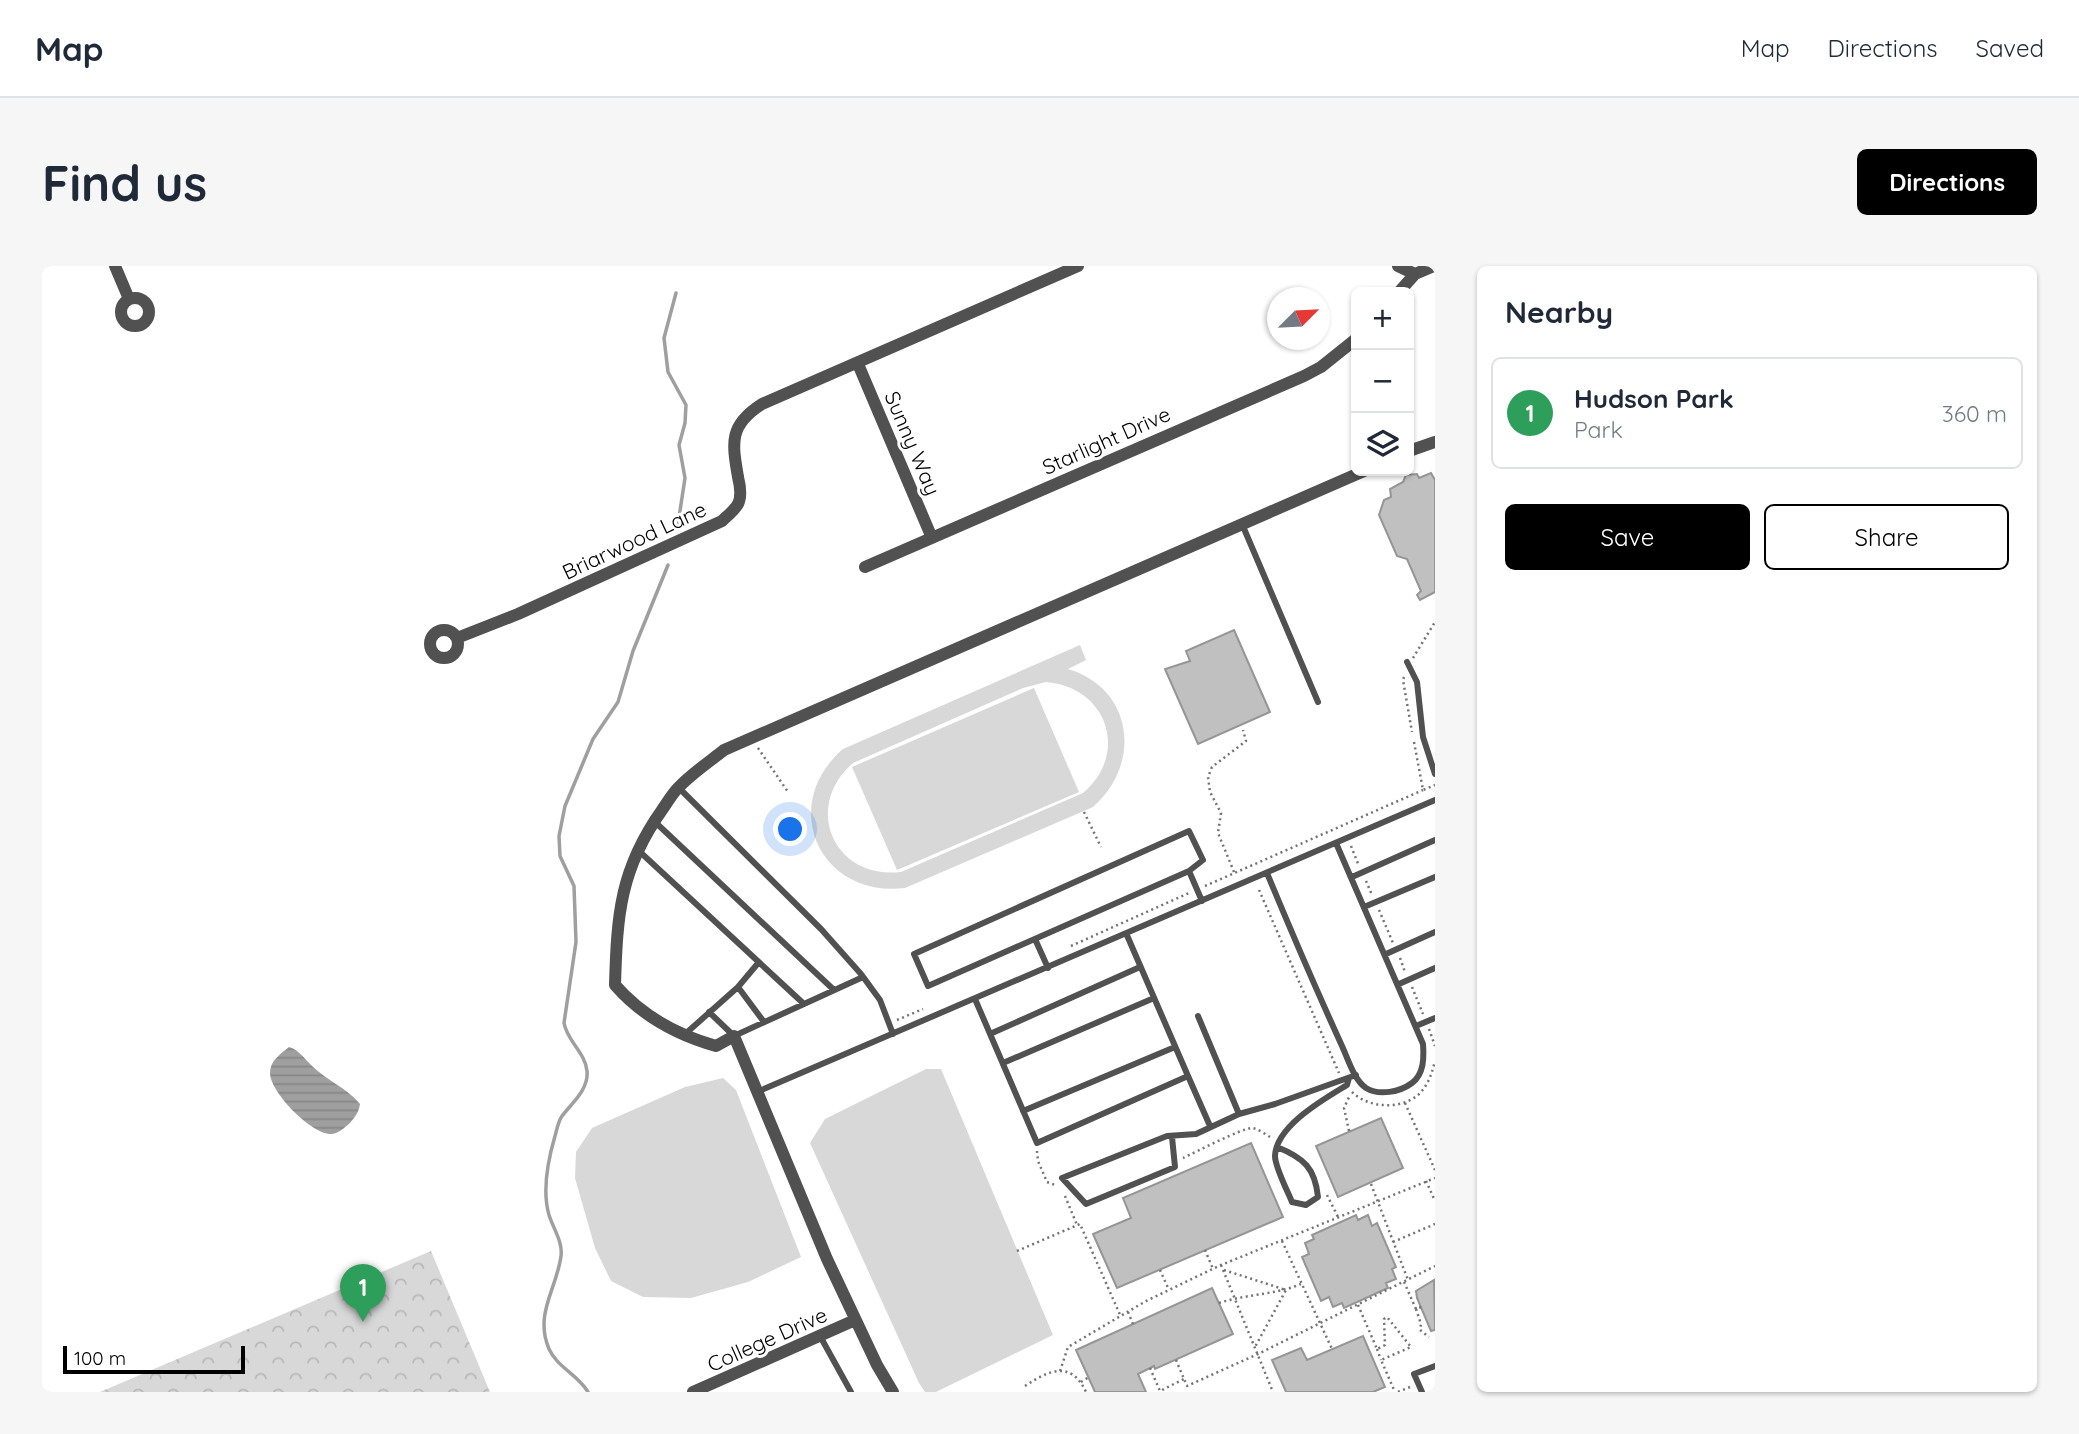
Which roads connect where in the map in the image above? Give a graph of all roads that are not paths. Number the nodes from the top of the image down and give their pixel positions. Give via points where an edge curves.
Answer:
1 (115, 266) edge
2 (1077, 266) edge
3 (1398, 266) edge
4 (1434, 266) edge
5 (1415, 274) junction
6 (1403, 287) edge
7 (129, 299) dead end
8 (1351, 343) edge
9 (859, 363) junction
10 (1435, 442) edge
11 (1414, 449) edge
12 (1352, 476) edge
13 (1242, 524) junction
14 (932, 538) junction
15 (865, 567) dead end
16 (457, 638) dead end
17 (1408, 664) road end
18 (1318, 702) dead end
19 (1435, 774) edge
20 (678, 787) junction
21 (1435, 800) edge
22 (654, 821) junction
23 (1435, 840) edge
24 (1336, 843) junction
25 (638, 850) junction
26 (1189, 872) junction
27 (1267, 873) junction
28 (1352, 877) junction
29 (1435, 877) edge
30 (1202, 901) junction
31 (1364, 907) junction
32 (1435, 932) edge
33 (1126, 933) junction
34 (1035, 939) junction
35 (1386, 954) junction
36 (759, 962) junction
37 (1140, 967) junction
38 (1048, 968) junction
39 (1435, 968) edge
40 (863, 977) junction
41 (1399, 984) junction
42 (738, 987) junction
43 (834, 990) junction
44 (1154, 998) junction
45 (975, 999) junction
46 (804, 1004) junction
47 (709, 1012) junction
48 (1198, 1016) dead end
49 (1435, 1018) edge
50 (764, 1022) junction
51 (1416, 1026) junction
52 (893, 1034) junction
53 (990, 1034) junction
54 (684, 1035) junction
55 (734, 1036) junction
56 (1175, 1047) junction
57 (1003, 1063) junction
58 (1188, 1076) junction
59 (1352, 1077) junction
60 (757, 1092) junction
61 (1023, 1111) junction
62 (1239, 1114) junction
63 (1210, 1126) junction
64 (1172, 1137) junction
65 (1278, 1144) junction
66 (855, 1320) junction
67 (820, 1336) junction
68 (1435, 1366) edge
69 (693, 1392) edge
70 (851, 1392) edge
71 (893, 1392) edge
72 (1422, 1392) edge

1 - 7 street
2 - 9 street, Briarwood Lane
3 - 5 street
4 - 5 street
5 - 6 street
8 - 14 street, Starlight Drive via 1304,376
9 - 14 street, Sunny Way
9 - 16 street, Briarwood Lane via 762,404 738,424 732,445 741,489 738,504 722,521
10 - 11 street
12 - 13 street
13 - 18 lane
13 - 20 street via 750,737 724,750
14 - 15 street, Starlight Drive
17 - 19 lane via 1417,682 1423,737
20 - 22 street
20 - 40 lane
21 - 24 lane
22 - 25 street
22 - 43 lane
23 - 28 lane
24 - 27 lane
24 - 28 lane
25 - 36 lane
25 - 54 street via 621,895 615,985 646,1015
26 - 30 lane
26 - 34 lane
26 - 34 lane via 1203,860 1189,831 914,954 928,986
27 - 30 lane
27 - 59 lane
28 - 31 lane
29 - 31 lane
30 - 33 lane
31 - 35 lane
32 - 35 lane
33 - 37 lane
33 - 38 lane
34 - 38 lane
35 - 41 lane
36 - 42 lane
36 - 46 lane
37 - 44 lane
37 - 53 lane
38 - 45 lane
39 - 41 lane
40 - 43 lane
40 - 52 lane via 880,1000
41 - 51 lane
42 - 47 lane
42 - 50 lane
43 - 46 lane
44 - 56 lane
44 - 57 lane
45 - 52 lane
45 - 53 lane
46 - 50 lane
47 - 54 lane
47 - 55 lane
48 - 62 lane
49 - 51 lane
50 - 55 lane
51 - 59 lane via 1425,1059 1413,1082 1395,1091 1375,1092
52 - 60 lane
53 - 57 lane
54 - 55 street via 716,1046
55 - 60 street
56 - 58 lane
56 - 61 lane
57 - 61 lane
58 - 61 lane via 1037,1143
58 - 63 lane
59 - 62 lane
59 - 65 lane via 1298,1118
60 - 66 street
62 - 63 lane
63 - 64 lane via 1196,1134
64 - 64 lane via 1167,1136 1062,1178 1086,1204 1175,1167
65 - 65 lane via 1275,1157 1292,1202 1306,1205 1318,1197 1317,1178 1297,1155
66 - 67 street, College Drive
66 - 71 street
67 - 69 street, College Drive
67 - 70 lane
68 - 72 lane via 1414,1374

